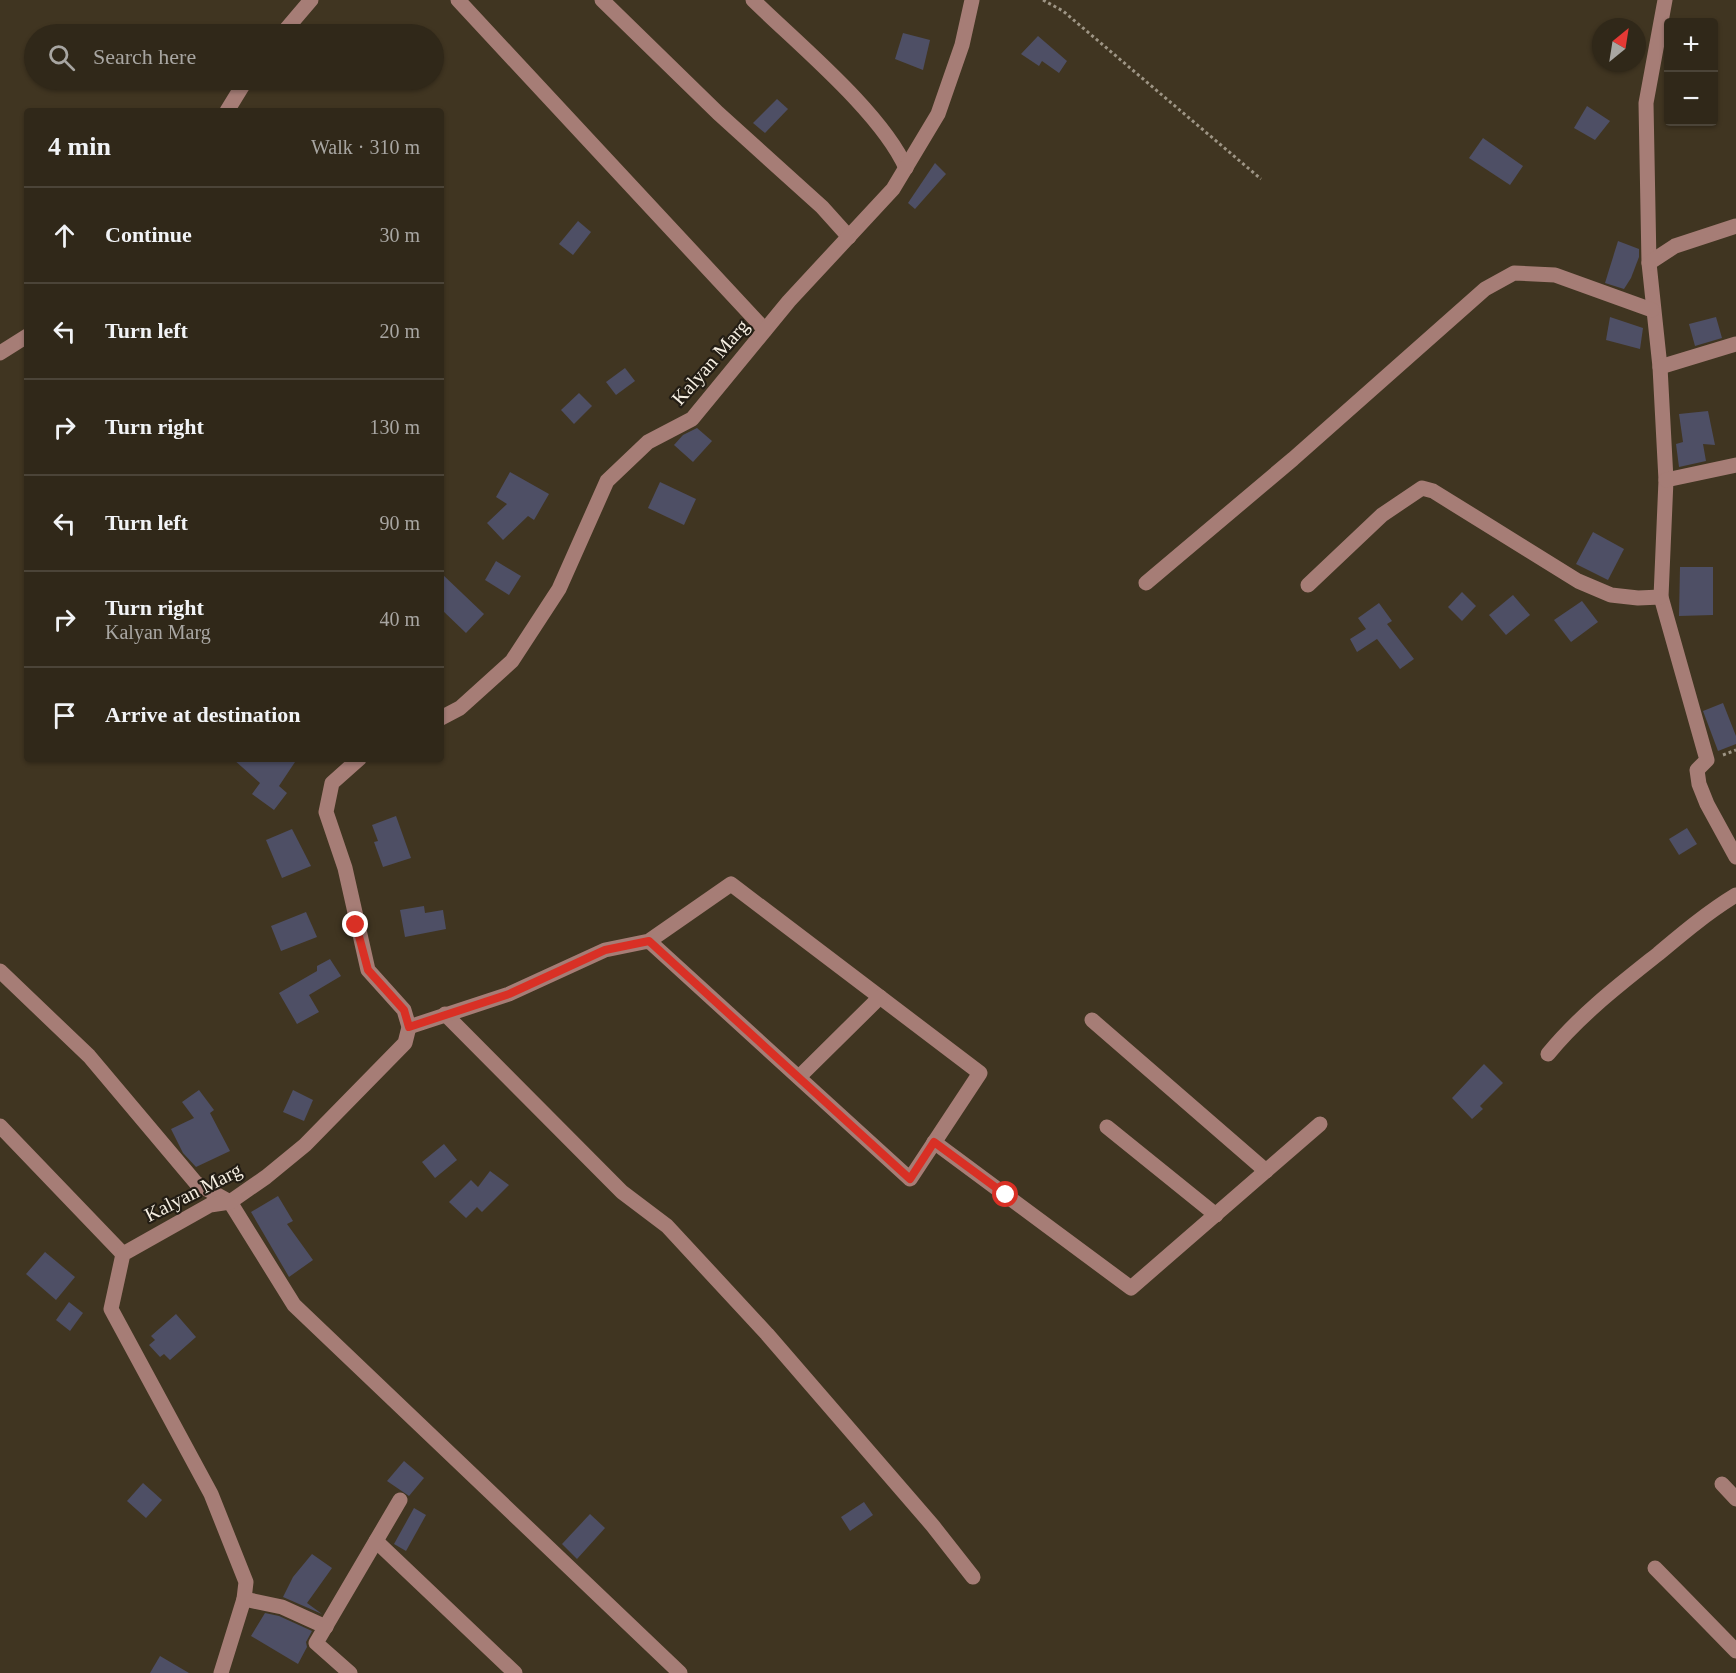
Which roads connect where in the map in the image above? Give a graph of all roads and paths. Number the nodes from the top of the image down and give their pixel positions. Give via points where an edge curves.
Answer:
1 (311, 0) edge
2 (458, 0) edge
3 (602, 0) edge
4 (753, 0) edge
5 (972, 0) edge
6 (1043, 0) edge
7 (1665, 0) edge
8 (291, 24) edge
9 (240, 90) edge
10 (229, 108) edge
11 (906, 168) junction
12 (1262, 179) dead end
13 (1736, 226) edge
14 (849, 237) junction
15 (1649, 263) junction
16 (1652, 310) junction
17 (765, 330) junction
18 (24, 338) edge
19 (1736, 344) edge
20 (0, 353) edge
21 (1660, 367) junction
22 (1736, 465) edge
23 (1666, 480) junction
24 (1146, 583) dead end
25 (1308, 585) dead end
26 (1661, 597) junction
27 (444, 716) edge
28 (356, 762) edge
29 (1736, 857) edge
30 (1736, 895) edge
31 (649, 941) junction
32 (0, 971) edge
33 (880, 997) junction
34 (445, 1014) junction
35 (1092, 1020) dead end
36 (409, 1027) junction
37 (1548, 1054) dead end
38 (799, 1077) junction
39 (1320, 1124) dead end
40 (0, 1126) edge
41 (1107, 1127) dead end
42 (934, 1142) junction
43 (1266, 1171) junction
44 (230, 1202) junction
45 (1216, 1215) junction
46 (123, 1254) junction
47 (1722, 1484) dead end
48 (1736, 1499) edge
49 (400, 1500) dead end
50 (376, 1541) junction
51 (1655, 1568) dead end
52 (973, 1577) dead end
53 (244, 1599) junction
54 (326, 1627) junction
55 (1736, 1651) edge
56 (221, 1673) edge
57 (350, 1673) edge
58 (515, 1673) edge
59 (680, 1673) edge

1 - 8 street
2 - 17 street
3 - 14 street
4 - 11 street via 846,90 896,146
5 - 11 street, Kalyan Marg via 962,45 938,114
6 - 12 path via 1071,18
7 - 15 street via 1646,103
9 - 10 street
11 - 14 street, Kalyan Marg via 893,189
13 - 15 street via 1675,246
14 - 17 street, Kalyan Marg
15 - 16 street
16 - 21 street
16 - 24 street via 1555,275 1514,273 1485,289
17 - 27 street, Kalyan Marg via 692,419 648,442 607,481 559,589 512,661 460,708
18 - 20 street
19 - 21 street
21 - 23 street
22 - 23 street
23 - 26 street
25 - 26 street via 1382,515 1422,488 1433,491 1578,581 1611,595
26 - 29 street via 1707,760 1697,770 1699,784
28 - 36 street via 332,783 326,812 345,868 368,970 404,1010
30 - 37 street via 1616,987 1568,1030
31 - 33 street via 731,884
31 - 34 street via 605,950 509,994
31 - 38 street
32 - 44 street via 89,1056 196,1183
33 - 38 street
33 - 42 street via 980,1073
34 - 36 street
34 - 52 street via 622,1192 675,1234 767,1334
35 - 43 street
36 - 44 street, Kalyan Marg via 405,1043 305,1145
38 - 42 street via 910,1179
39 - 43 street
40 - 46 street
41 - 45 street
42 - 45 street via 1131,1288
43 - 45 street
44 - 46 street, Kalyan Marg via 210,1205
44 - 59 street via 294,1305
46 - 53 street via 111,1308 211,1494 246,1582
47 - 48 street
49 - 50 street
50 - 54 street
50 - 58 street
51 - 55 street
53 - 54 street via 282,1607
53 - 56 street
54 - 57 street via 316,1643

